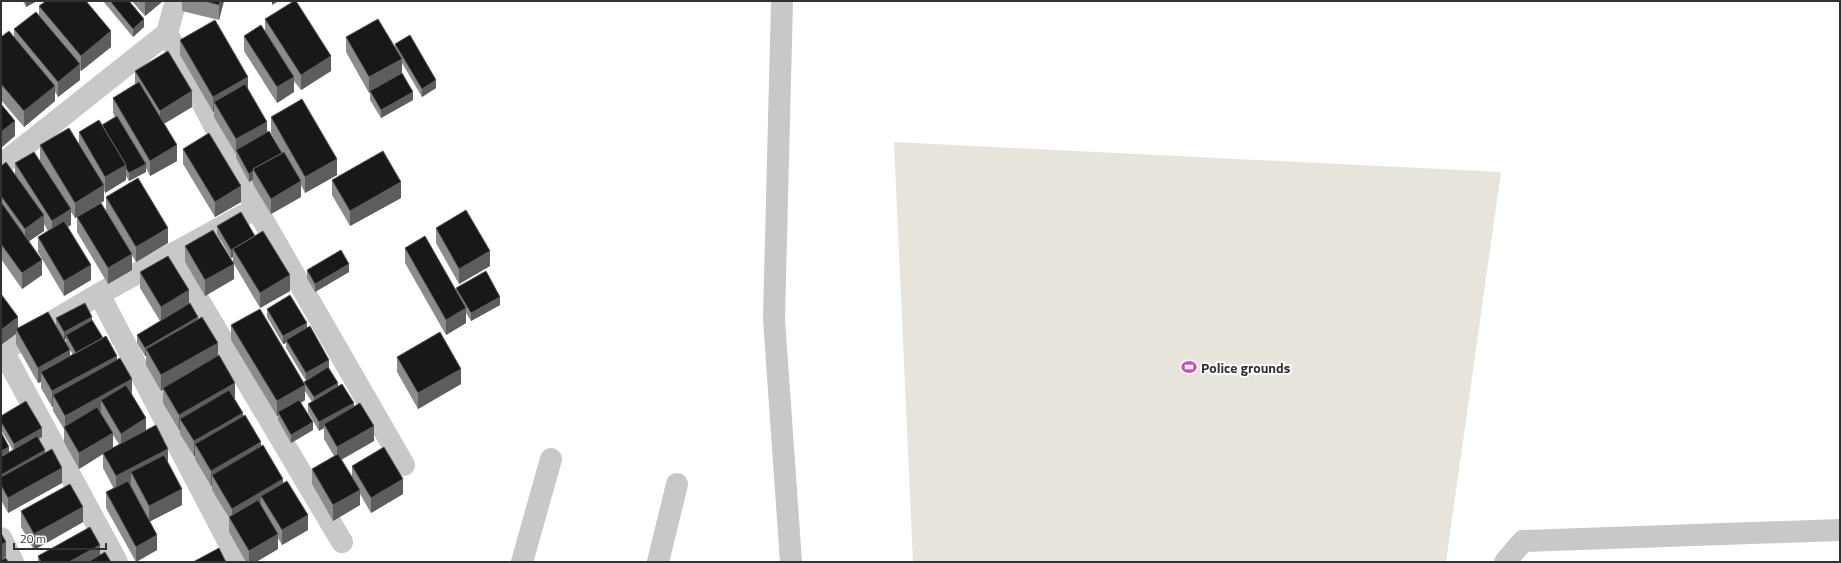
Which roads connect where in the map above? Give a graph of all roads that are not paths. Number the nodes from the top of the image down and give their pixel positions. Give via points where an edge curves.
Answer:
1 (176, 1) edge
2 (782, 1) edge
3 (167, 33) junction
4 (1, 165) edge
5 (256, 208) junction
6 (172, 255) junction
7 (99, 294) junction
8 (2, 352) edge
9 (551, 459) dead end
10 (404, 465) dead end
11 (677, 484) dead end
12 (1840, 530) edge
13 (1, 538) edge
14 (342, 542) dead end
15 (13, 562) edge
16 (117, 562) edge
17 (239, 562) edge
18 (522, 562) edge
19 (658, 562) edge
20 (791, 562) edge
21 (1505, 562) edge

1 - 3 street
2 - 20 street via 774,319
3 - 4 street
3 - 5 street
5 - 6 street
5 - 10 street
6 - 7 street
6 - 14 street
7 - 8 street
7 - 17 street
8 - 16 street
9 - 18 street
11 - 19 street
12 - 21 street via 1523,541
13 - 15 street

